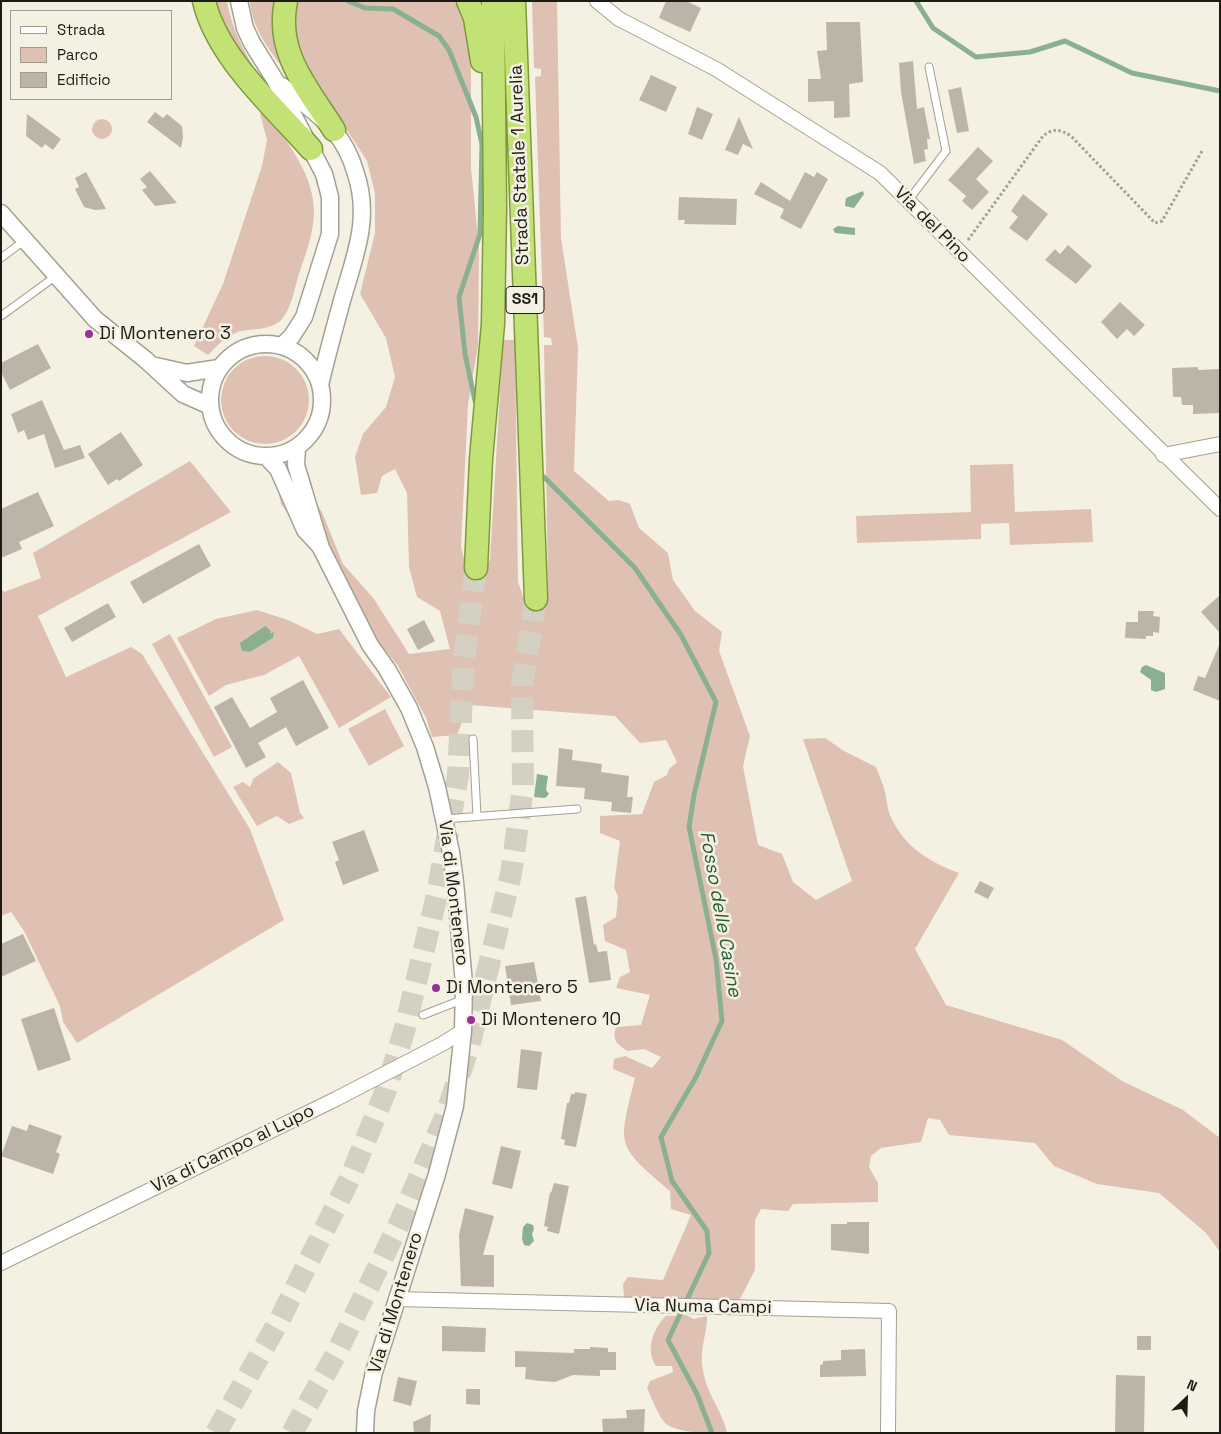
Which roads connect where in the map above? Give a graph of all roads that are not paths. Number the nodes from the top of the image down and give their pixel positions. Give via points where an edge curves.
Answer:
1 (204, 1) edge
2 (239, 1) edge
3 (286, 1) edge
4 (468, 1) edge
5 (493, 1) edge
6 (514, 1) edge
7 (597, 1) edge
8 (929, 67) dead end
9 (275, 80) junction
10 (334, 130) junction
11 (494, 131) junction
12 (311, 150) junction
13 (908, 201) junction
14 (1, 213) edge
15 (25, 240) junction
16 (1, 258) edge
17 (56, 275) junction
18 (1, 316) edge
19 (282, 346) junction
20 (146, 360) junction
21 (219, 368) junction
22 (320, 385) junction
23 (210, 406) junction
24 (1220, 444) edge
25 (296, 447) junction
26 (1163, 455) junction
27 (266, 456) junction
28 (1220, 509) edge
29 (321, 548) junction
30 (476, 568) tunnel mouth
31 (536, 599) tunnel mouth
32 (473, 739) dead end
33 (577, 809) dead end
34 (477, 816) junction
35 (444, 819) junction
36 (464, 999) junction
37 (423, 1015) dead end
38 (463, 1031) junction
39 (1, 1263) edge
40 (396, 1299) junction
41 (365, 1433) edge
42 (888, 1433) edge

1 - 12 highway via 224,47
2 - 9 street via 245,28
3 - 10 highway via 282,20 291,60
4 - 11 highway via 478,33
5 - 11 highway, Strada Statale 1 Aurelia / SS1
6 - 31 highway, Strada Statale 1 Aurelia / SS1
7 - 13 street, Via del Pino via 619,19 716,70 828,138 880,173
8 - 13 lane via 946,151
9 - 10 street
9 - 12 street
10 - 22 street via 355,169 364,213 358,252
11 - 30 highway, Strada Statale 1 Aurelia / SS1 via 492,347 481,459
12 - 19 street via 324,174 330,197 330,234 304,318
13 - 26 street, Via del Pino
14 - 15 street
15 - 16 lane
15 - 17 street
17 - 18 lane
17 - 20 street via 95,319
19 - 21 street via 254,345 240,350
19 - 22 street via 306,360
20 - 21 street via 159,368 187,373
20 - 23 street via 184,394
21 - 23 street via 210,393
22 - 25 street via 321,413 316,427
23 - 27 street via 212,418 224,438 243,451
24 - 26 street
25 - 27 street
25 - 29 street, Via di Montenero via 296,465
26 - 28 street, Via del Pino
27 - 29 street, Via di Montenero via 281,473 305,530
29 - 35 street, Via di Montenero via 370,645 409,708 425,747
32 - 34 lane
33 - 34 lane
34 - 35 lane
35 - 36 street, Via di Montenero via 456,882
36 - 37 lane
36 - 38 street, Via di Montenero
38 - 39 street, Via di Campo al Lupo via 336,1099
38 - 40 street, Via di Montenero via 460,1074 450,1129
40 - 41 street, Via di Montenero via 374,1372
40 - 42 street, Via Numa Campi via 889,1311

